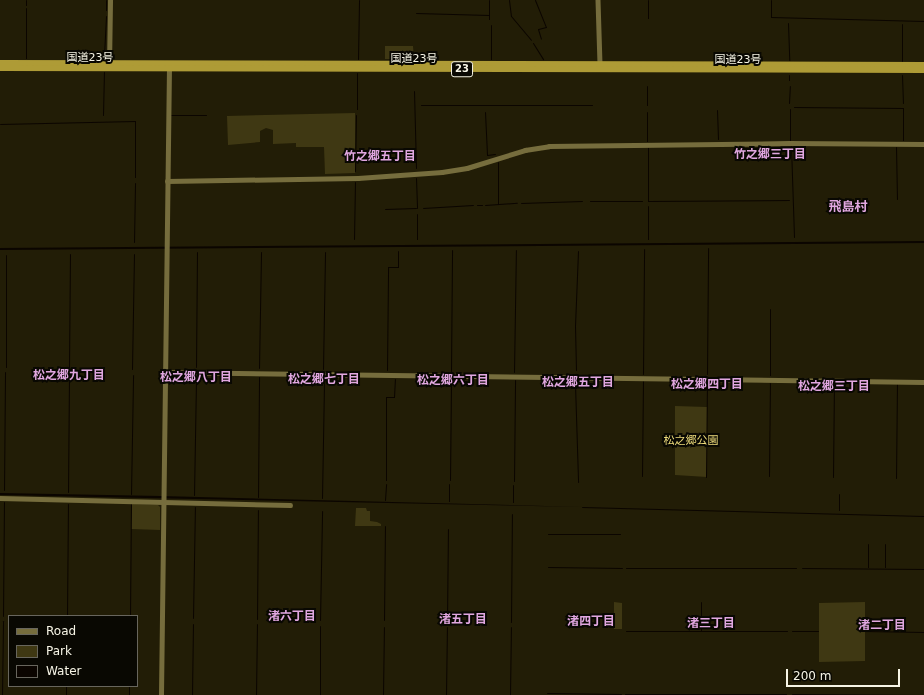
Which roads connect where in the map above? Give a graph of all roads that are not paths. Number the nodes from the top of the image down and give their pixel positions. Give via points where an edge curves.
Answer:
1 (110, 0) edge
2 (598, 0) edge
3 (0, 63) edge
4 (600, 64) junction
5 (109, 65) junction
6 (924, 65) edge
7 (169, 66) junction
8 (0, 68) edge
9 (924, 70) edge
10 (924, 144) edge
11 (167, 181) junction
12 (164, 372) junction
13 (924, 382) edge
14 (0, 498) edge
15 (163, 500) junction
16 (290, 505) dead end
17 (161, 695) edge

1 - 5 street
2 - 4 street
3 - 5 highway, 国道23号 / 23
4 - 6 highway, 国道23号 / 23
4 - 7 highway, 国道23号 / 23
5 - 7 highway, 国道23号 / 23
5 - 8 highway, 国道23号 / 23
7 - 9 highway, 国道23号 / 23
7 - 11 street
10 - 11 street via 549,146 525,150 467,168 442,172 358,178
11 - 12 street
12 - 13 street
12 - 15 street
14 - 15 street
15 - 16 street
15 - 17 street

